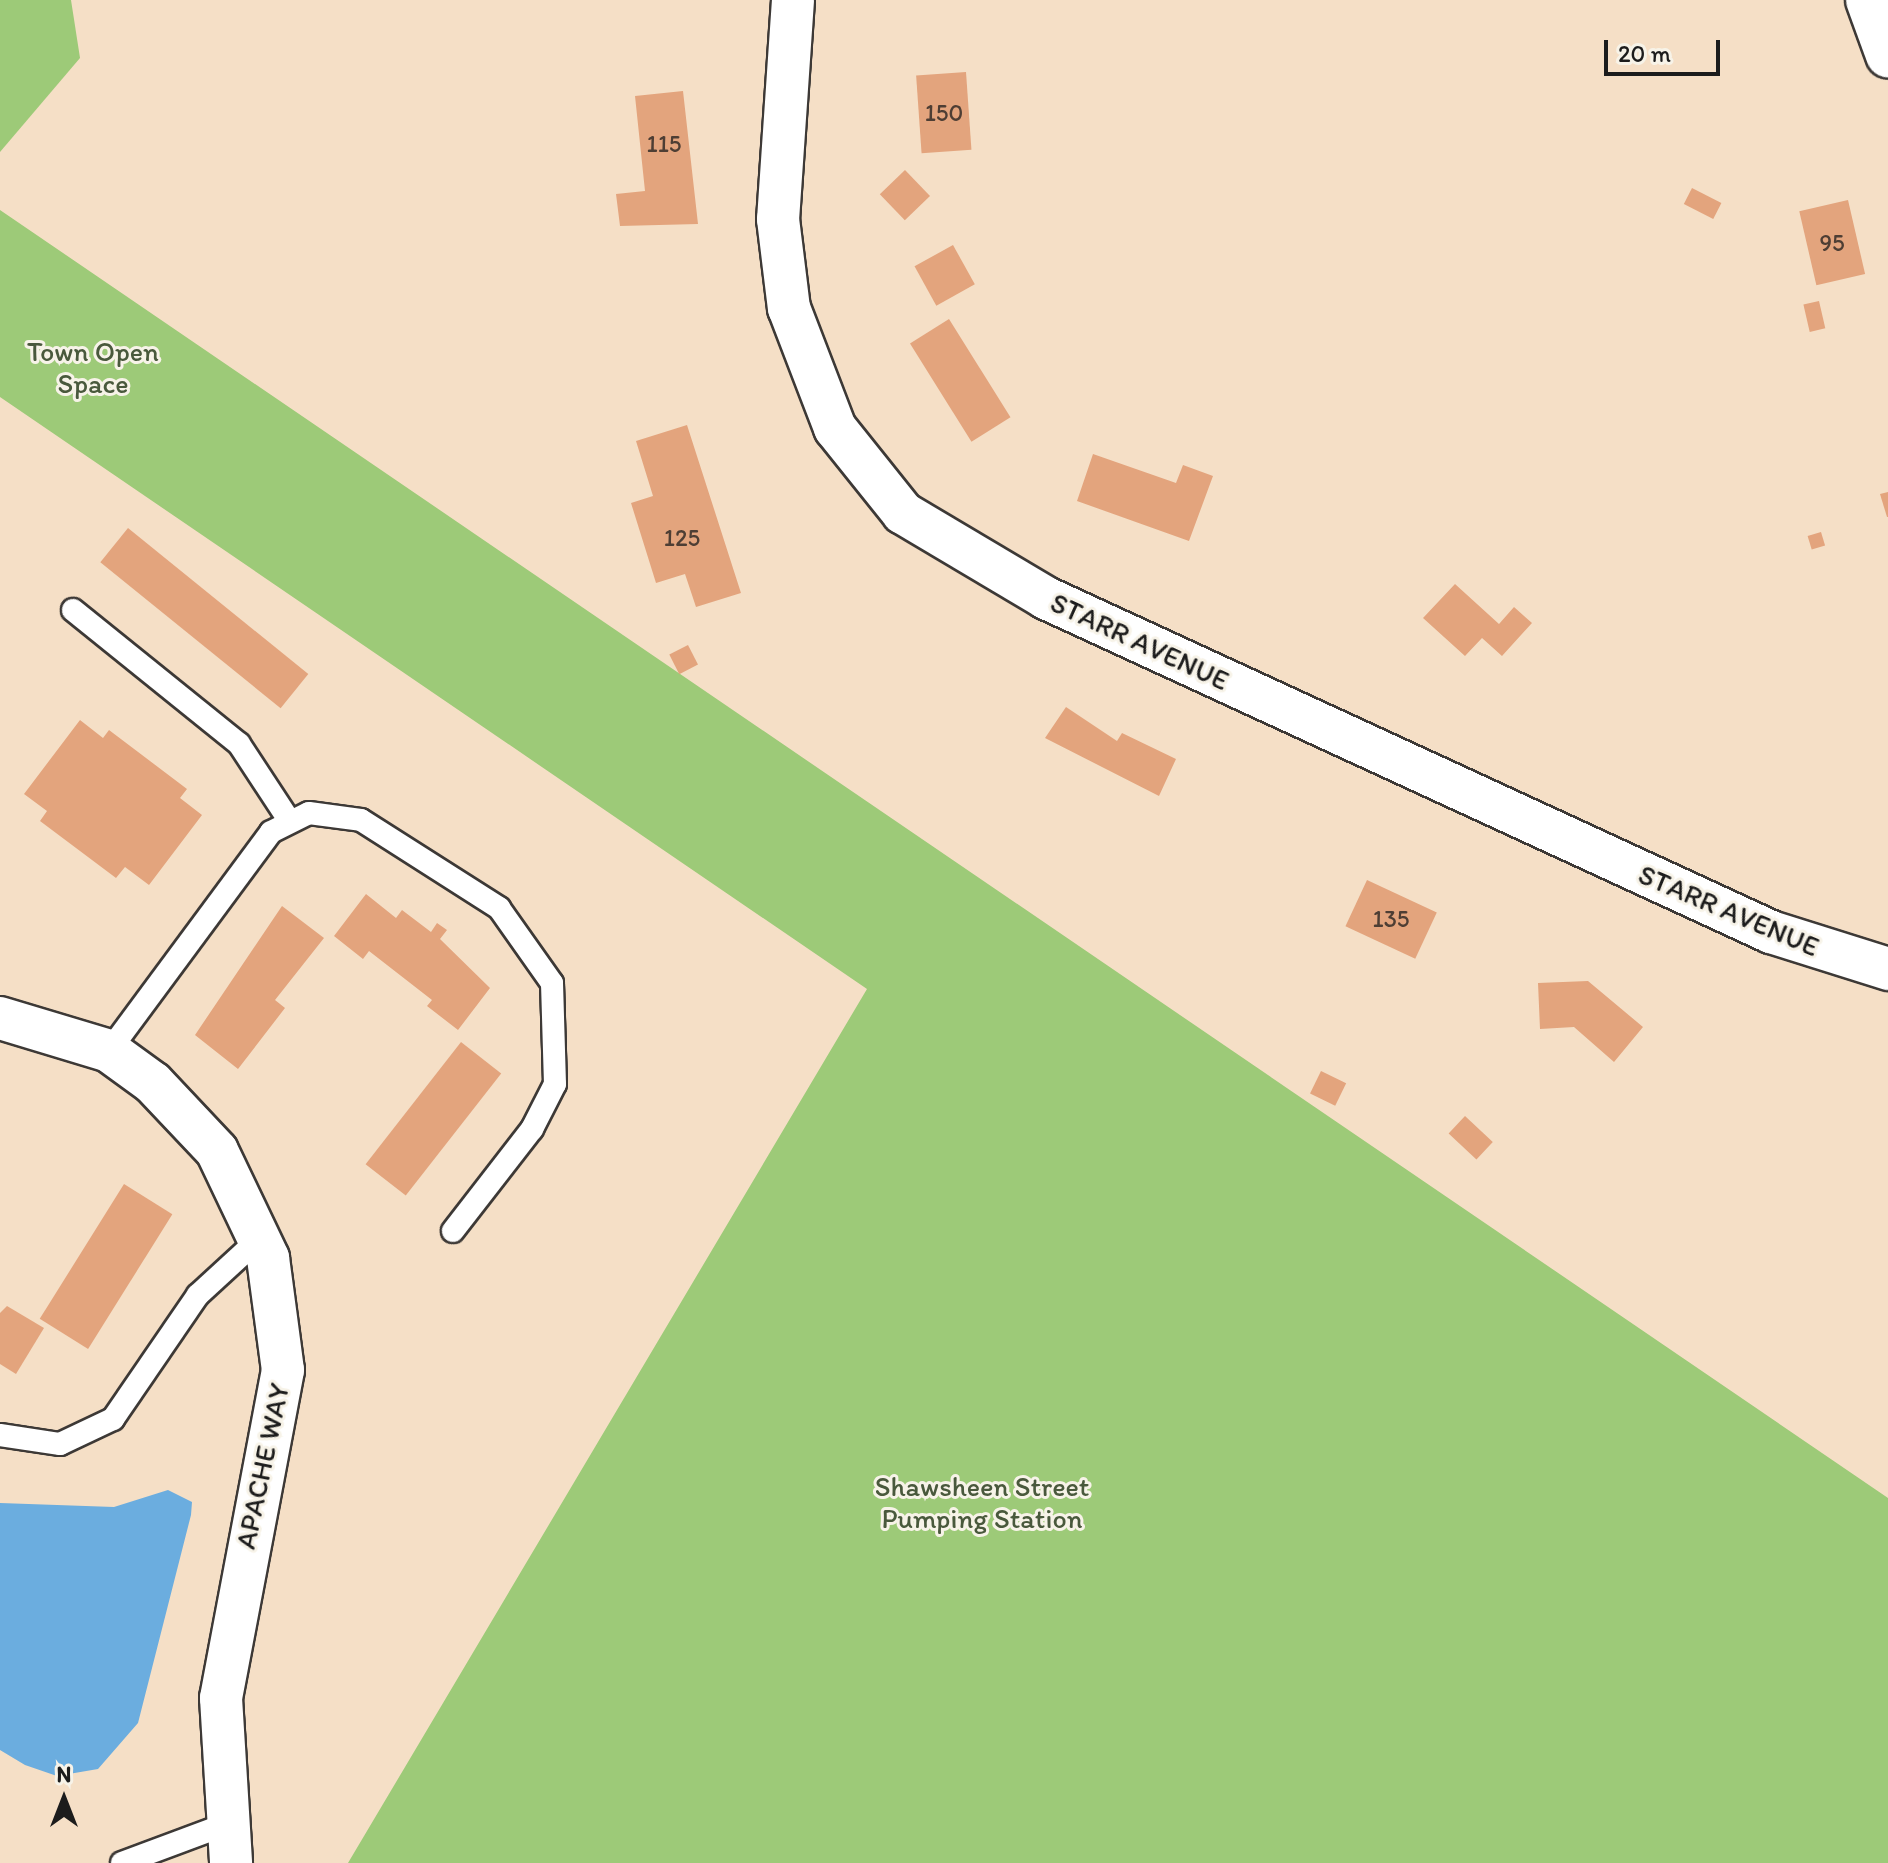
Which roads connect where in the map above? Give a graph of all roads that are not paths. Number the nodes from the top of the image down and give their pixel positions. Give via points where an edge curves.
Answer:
1 (793, 0) edge
2 (1868, 0) edge
3 (1888, 55) edge
4 (73, 610) dead end
5 (289, 820) junction
6 (1888, 969) edge
7 (0, 1018) edge
8 (109, 1051) junction
9 (453, 1231) dead end
10 (261, 1237) junction
11 (0, 1435) edge
12 (228, 1844) edge
13 (122, 1863) edge

1 - 6 street, STARR AVENUE via 778,219 789,308 835,428 903,513 1046,598 1771,932
2 - 3 street
4 - 5 lane via 239,744
5 - 8 lane via 271,832
5 - 9 lane via 340,814 396,839 499,908 552,983 555,1084 532,1129
7 - 8 street, APACHE WAY
8 - 10 street, APACHE WAY via 153,1083 217,1151
10 - 11 lane via 198,1295 113,1419 60,1444
10 - 12 street, APACHE WAY via 279,1305 283,1370 228,1639 221,1698
12 - 13 lane

